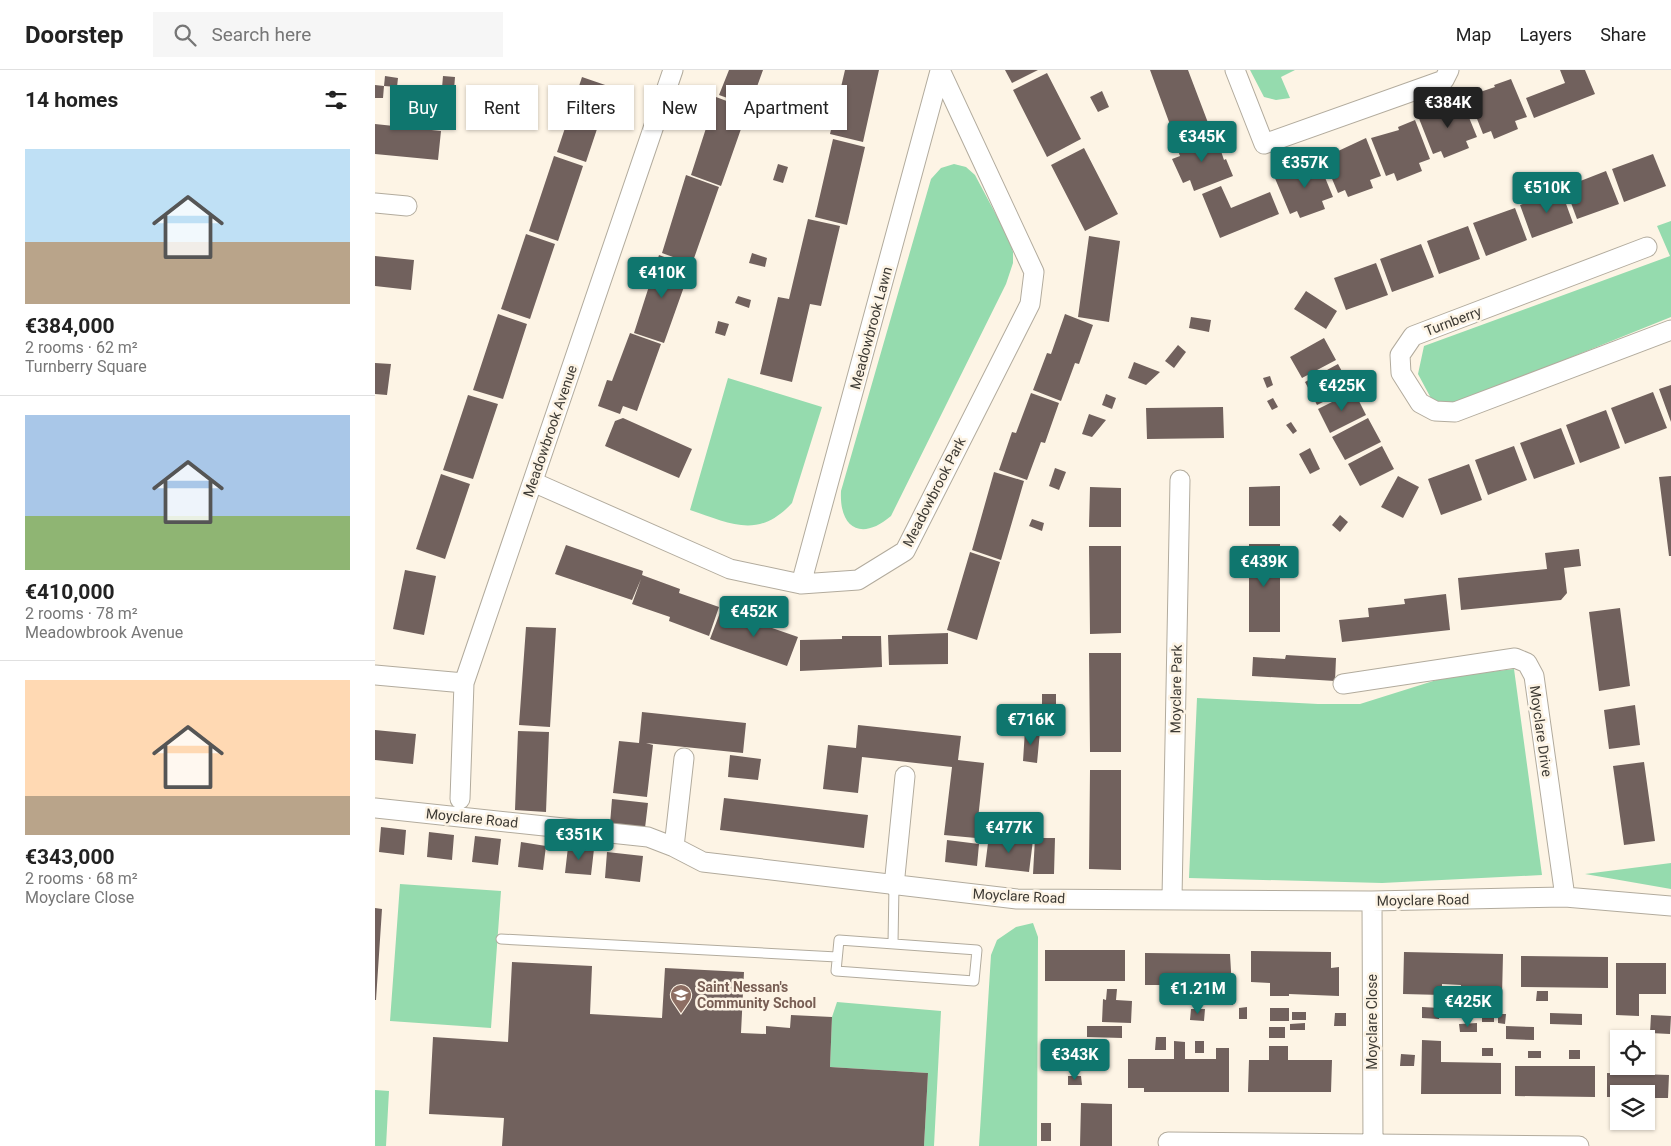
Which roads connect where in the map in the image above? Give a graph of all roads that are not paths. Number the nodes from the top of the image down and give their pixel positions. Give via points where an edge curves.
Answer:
1 (673, 70) edge
2 (940, 70) edge
3 (1235, 70) edge
4 (1449, 70) edge
5 (375, 203) edge
6 (407, 206) dead end
7 (1647, 247) dead end
8 (1671, 330) edge
9 (1180, 480) dead end
10 (533, 482) junction
11 (801, 584) junction
12 (375, 675) edge
13 (464, 683) junction
14 (1343, 684) dead end
15 (684, 758) dead end
16 (905, 776) dead end
17 (460, 799) dead end
18 (375, 808) edge
19 (674, 847) junction
20 (895, 886) junction
21 (1171, 898) junction
22 (1565, 898) junction
23 (1372, 901) junction
24 (1671, 906) edge
25 (501, 939) dead end
26 (893, 943) junction
27 (837, 957) junction
28 (1168, 1142) dead end
29 (1373, 1144) junction
30 (1579, 1146) edge

1 - 10 street, Meadowbrook Avenue
2 - 11 street, Meadowbrook Lawn
2 - 11 street, Meadowbrook Park via 1034,272 1030,304 905,551 858,580
3 - 4 street via 1264,144 1444,80
5 - 6 street
7 - 8 street, Turnberry via 1413,336 1400,355 1401,373 1421,403 1435,411 1455,412
9 - 21 street, Moyclare Park
10 - 11 street, Meadowbrook Park via 730,569
10 - 13 street, Meadowbrook Avenue
12 - 13 street
13 - 17 street, Meadowbrook Avenue
14 - 22 street, Moyclare Drive via 1515,658 1527,663 1533,676
15 - 19 street
16 - 20 street
18 - 19 street, Moyclare Road via 647,837
19 - 20 street, Moyclare Road via 703,862
20 - 21 street, Moyclare Road via 1017,899
20 - 26 lane
21 - 23 street, Moyclare Road
22 - 23 street, Moyclare Road
22 - 24 street, Moyclare Road
23 - 29 street, Moyclare Close
25 - 27 lane
26 - 27 lane via 839,940
26 - 27 lane via 977,950 974,981 836,971
28 - 29 street
29 - 30 street

